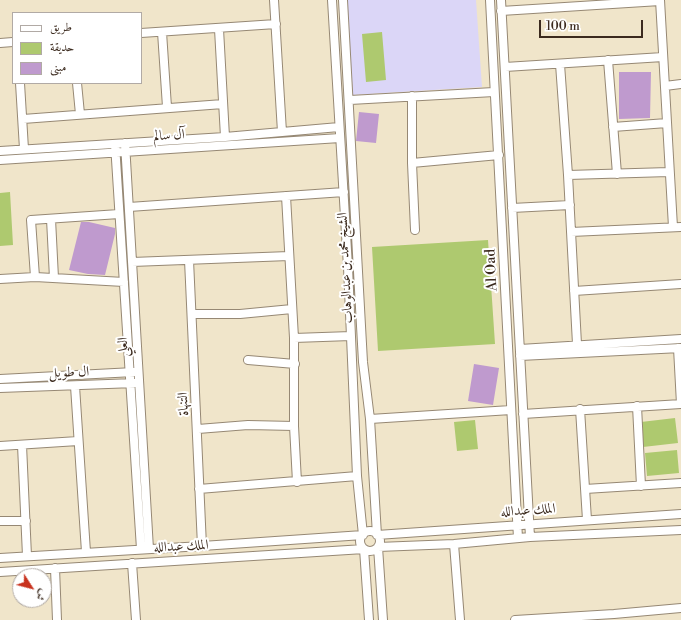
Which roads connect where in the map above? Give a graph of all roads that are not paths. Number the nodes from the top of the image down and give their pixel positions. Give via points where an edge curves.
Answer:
1 (274, 0) edge
2 (332, 0) edge
3 (343, 0) edge
4 (490, 0) edge
5 (501, 0) edge
6 (660, 0) edge
7 (502, 11) junction
8 (276, 24) junction
9 (219, 29) junction
10 (162, 32) junction
11 (142, 33) edge
12 (12, 42) edge
13 (0, 43) edge
14 (663, 57) junction
15 (608, 60) junction
16 (560, 64) junction
17 (505, 67) junction
18 (20, 84) edge
19 (77, 84) edge
20 (681, 84) edge
21 (665, 86) junction
22 (494, 92) junction
23 (412, 96) junction
24 (350, 100) junction
25 (223, 104) junction
26 (167, 107) junction
27 (80, 114) junction
28 (23, 119) junction
29 (667, 123) junction
30 (613, 127) junction
31 (339, 128) junction
32 (282, 132) junction
33 (225, 137) junction
34 (340, 138) junction
35 (125, 143) junction
36 (115, 144) junction
37 (24, 149) junction
38 (0, 151) edge
39 (126, 152) junction
40 (115, 153) junction
41 (499, 155) junction
42 (0, 160) edge
43 (412, 163) junction
44 (669, 172) junction
45 (617, 174) junction
46 (568, 175) junction
47 (344, 192) junction
48 (286, 196) junction
49 (570, 204) junction
50 (129, 207) junction
51 (512, 208) junction
52 (119, 214) junction
53 (51, 219) junction
54 (677, 227) edge
55 (415, 230) dead end
56 (571, 232) junction
57 (358, 246) junction
58 (347, 247) junction
59 (289, 256) junction
60 (189, 260) junction
61 (132, 262) junction
62 (35, 277) junction
63 (54, 278) junction
64 (0, 279) edge
65 (124, 282) junction
66 (681, 284) edge
67 (574, 291) junction
68 (292, 309) junction
69 (192, 314) junction
70 (351, 336) junction
71 (294, 338) junction
72 (681, 339) edge
73 (577, 344) junction
74 (680, 348) edge
75 (520, 352) junction
76 (248, 360) dead end
77 (295, 364) junction
78 (134, 372) junction
79 (0, 379) edge
80 (135, 383) junction
81 (75, 386) junction
82 (0, 388) edge
83 (681, 404) edge
84 (637, 406) junction
85 (580, 409) junction
86 (511, 410) junction
87 (523, 414) junction
88 (370, 419) junction
89 (294, 426) junction
90 (198, 429) junction
91 (78, 441) junction
92 (22, 445) junction
93 (0, 446) edge
94 (357, 476) junction
95 (297, 482) junction
96 (681, 483) edge
97 (641, 486) junction
98 (199, 488) junction
99 (585, 489) junction
100 (681, 514) edge
101 (586, 520) junction
102 (0, 521) edge
103 (26, 521) junction
104 (530, 523) junction
105 (517, 525) junction
106 (681, 530) edge
107 (363, 535) junction
108 (377, 535) junction
109 (530, 537) junction
110 (518, 538) junction
111 (454, 544) junction
112 (202, 546) junction
113 (378, 547) junction
114 (145, 549) junction
115 (364, 549) junction
116 (86, 552) junction
117 (27, 556) junction
118 (0, 558) edge
119 (132, 563) junction
120 (54, 568) junction
121 (0, 572) edge
122 (681, 608) edge
123 (614, 617) edge
124 (563, 619) edge
125 (58, 620) edge
126 (136, 620) edge
127 (368, 620) edge
128 (383, 620) edge
129 (460, 620) edge
130 (515, 620) edge
131 (535, 620) edge

1 - 8 street
2 - 31 street, الشيخ محمد بن عبدالوهاب
3 - 24 street, الشيخ محمد بن عبدالوهاب
4 - 22 street, Al Oad
5 - 7 street, Al Oad
6 - 7 street
6 - 14 street
7 - 17 street, Al Oad
8 - 9 street
8 - 32 street
9 - 10 street
9 - 25 street
10 - 11 street
10 - 26 street
12 - 13 street
14 - 15 street
14 - 21 street
15 - 16 street
15 - 30 street
16 - 17 street
16 - 46 street
17 - 51 street, Al Oad
18 - 28 street
19 - 27 street
20 - 21 street
21 - 29 street
22 - 23 street
22 - 41 street, Al Oad
23 - 24 street
23 - 43 street
24 - 57 street, الشيخ محمد بن عبدالوهاب
25 - 26 street
25 - 33 street
26 - 27 street
27 - 28 street
28 - 37 street
29 - 30 street
29 - 44 street
30 - 45 street
31 - 32 street, آل سالم
31 - 34 street, الشيخ محمد بن عبدالوهاب
32 - 33 street, آل سالم
33 - 35 street, آل سالم
34 - 39 street, آل سالم
34 - 47 street, الشيخ محمد بن عبدالوهاب
35 - 36 street, آل سالم
35 - 39 street, العلي
36 - 37 street, آل سالم
36 - 40 street, العلي
37 - 38 street, آل سالم
39 - 40 street, آل سالم
39 - 50 street, العلي
40 - 42 street, آل سالم
40 - 52 street, العلي
41 - 43 street
41 - 86 street, Al Oad
43 - 55 street
44 - 45 street
44 - 54 street
45 - 46 street
46 - 49 street
47 - 48 street
47 - 58 street, الشيخ محمد بن عبدالوهاب
48 - 50 street
48 - 59 street
49 - 51 street
49 - 56 street
50 - 61 street, العلي
51 - 75 street, Al Oad
52 - 53 street
52 - 65 street, العلي
53 - 62 street via 30,220
53 - 63 street
54 - 56 street
56 - 67 street
57 - 58 street
57 - 88 street, الشيخ محمد بن عبدالوهاب via 363,362
58 - 70 street, الشيخ محمد بن عبدالوهاب
59 - 60 street
59 - 68 street
60 - 61 street
60 - 69 street, التنهاة
61 - 78 street, العلي
62 - 63 street
62 - 64 street
63 - 65 street
65 - 78 street, العلي
66 - 67 street
67 - 73 street
68 - 69 street via 240,314
68 - 71 street
69 - 90 street, التنهاة
70 - 71 street
70 - 94 street, الشيخ محمد بن عبدالوهاب
71 - 77 street
72 - 73 street
73 - 75 street
74 - 75 street
74 - 83 street
75 - 87 street, Al Oad
76 - 77 street
77 - 89 street
78 - 79 street, ال طويل
78 - 80 street, العلي
80 - 81 street, ال طويل
80 - 114 street, العلي
81 - 82 street, ال طويل
81 - 91 street
83 - 84 street
84 - 85 street
84 - 97 street
85 - 87 street
85 - 99 street
86 - 88 street
86 - 105 street, Al Oad
87 - 104 street, Al Oad
88 - 108 street, الشيخ محمد بن عبدالوهاب
89 - 90 street via 248,425
89 - 95 street
90 - 98 street, التنهاة
91 - 92 street
91 - 116 street
92 - 93 street
92 - 103 street
94 - 95 street
94 - 107 street, الشيخ محمد بن عبدالوهاب
95 - 98 street
96 - 97 street
97 - 99 street
98 - 112 street, التنهاة
99 - 101 street
100 - 101 street, الملك عبدالله
101 - 104 street, الملك عبدالله
102 - 103 street
103 - 117 street
104 - 105 street, الملك عبدالله
104 - 109 street, Al Oad
105 - 108 street, الملك عبدالله
105 - 110 street, Al Oad
106 - 109 street, الملك عبدالله
107 - 108 street via 369,532
107 - 112 street, الملك عبدالله
107 - 115 street via 360,540
108 - 113 street via 380,541
109 - 110 street, الملك عبدالله
110 - 111 street, الملك عبدالله
111 - 113 street, الملك عبدالله
111 - 129 street
112 - 114 street, الملك عبدالله
113 - 115 street via 373,551
113 - 128 street
114 - 116 street, الملك عبدالله
115 - 119 street, الملك عبدالله
115 - 127 street
116 - 117 street, الملك عبدالله
117 - 118 street, الملك عبدالله
119 - 120 street, الملك عبدالله
119 - 126 street
120 - 121 street, الملك عبدالله
120 - 125 street
122 - 123 street
123 - 124 street
124 - 131 street
130 - 131 street

